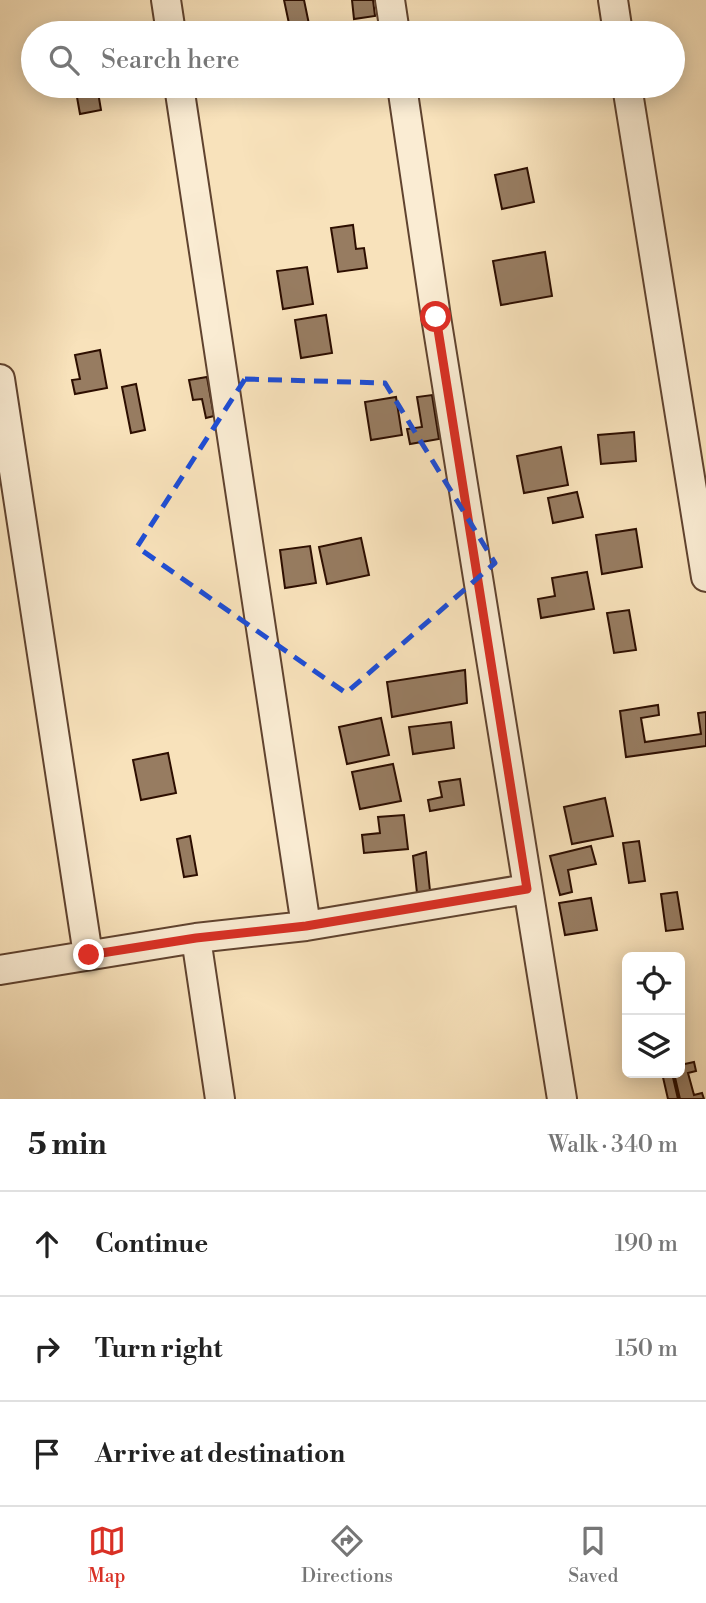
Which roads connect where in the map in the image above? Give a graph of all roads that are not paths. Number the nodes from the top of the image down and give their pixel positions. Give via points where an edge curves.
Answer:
1 (166, 0) edge
2 (390, 0) edge
3 (613, 0) edge
4 (169, 21) edge
5 (393, 21) edge
6 (616, 21) edge
7 (181, 98) edge
8 (404, 98) edge
9 (629, 98) edge
10 (0, 379) edge
11 (706, 577) edge
12 (527, 889) junction
13 (306, 926) junction
14 (196, 938) junction
15 (89, 955) junction
16 (0, 970) edge
17 (220, 1099) edge
18 (562, 1099) edge

1 - 4 street
2 - 5 street
3 - 6 street
7 - 13 street
8 - 12 street
9 - 11 street
10 - 15 street
12 - 13 street
12 - 18 street
13 - 14 street
14 - 15 street
14 - 17 street
15 - 16 street

